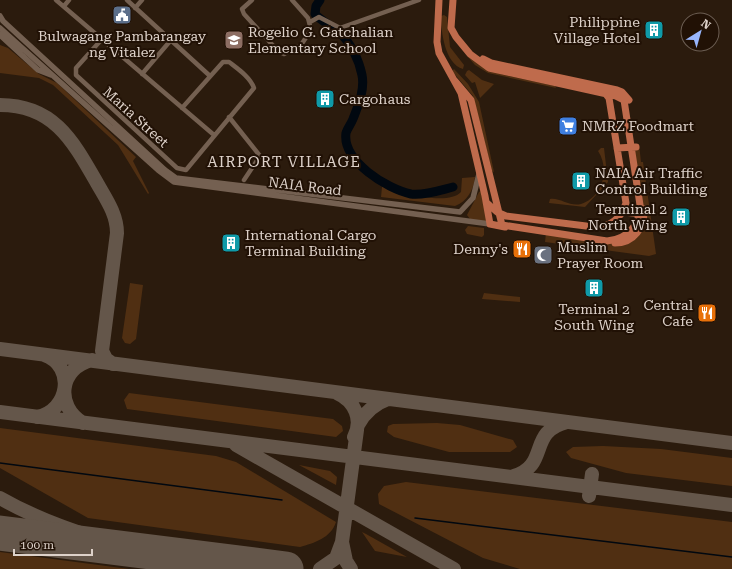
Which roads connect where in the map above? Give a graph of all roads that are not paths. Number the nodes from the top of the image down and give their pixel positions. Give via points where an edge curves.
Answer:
1 (56, 0) edge
2 (69, 0) edge
3 (126, 0) edge
4 (142, 0) edge
5 (252, 0) edge
6 (292, 0) edge
7 (419, 0) edge
8 (439, 0) edge
9 (453, 0) edge
10 (64, 6) junction
11 (135, 8) junction
12 (438, 11) junction
13 (452, 11) junction
14 (0, 16) edge
15 (310, 22) junction
16 (0, 28) edge
17 (0, 35) edge
18 (102, 39) junction
19 (171, 40) junction
20 (470, 54) junction
21 (142, 74) junction
22 (54, 76) junction
23 (210, 76) junction
24 (455, 80) junction
25 (600, 86) junction
26 (182, 108) junction
27 (229, 118) junction
28 (214, 135) junction
29 (636, 147) junction
30 (617, 148) junction
31 (479, 170) junction
32 (244, 180) dead end
33 (487, 204) junction
34 (623, 212) junction
35 (644, 214) junction
36 (506, 216) junction
37 (535, 220) junction
38 (490, 224) junction
39 (594, 227) junction
40 (534, 231) junction
41 (586, 239) junction

1 - 10 street
2 - 10 street
3 - 11 street
4 - 11 street
5 - 15 street via 242,9 278,51 287,54 301,45 310,35
6 - 15 street
7 - 15 street via 340,28 318,17
8 - 12 main road, NAIA Road
9 - 13 main road
10 - 18 street
11 - 19 street
12 - 13 main road
12 - 24 main road, NAIA Road via 437,42 442,60
13 - 20 main road via 451,28
14 - 31 street, NAIA Road via 58,73 176,178 460,212 473,198
16 - 22 street, NAIA Road
17 - 22 street via 38,70
18 - 21 street
18 - 28 street, Maria Street via 76,68 76,75 177,168 186,170
19 - 21 street
19 - 23 street
20 - 24 main road via 489,68 502,72 616,96 624,100 640,205 638,221 628,233 616,240 607,241 502,224 471,100
20 - 25 main road via 491,63
21 - 26 street
22 - 38 street, NAIA Road via 174,182
23 - 26 street
23 - 27 street via 223,62 229,62 252,82 254,88
24 - 31 main road, NAIA Road via 465,107
25 - 29 main road via 622,92 628,98
25 - 30 main road via 609,98
26 - 28 street
27 - 28 street
27 - 32 street via 260,156
29 - 30 main road
29 - 35 main road
30 - 34 main road via 626,203
31 - 33 main road, NAIA Road
33 - 36 main road
33 - 38 main road, NAIA Road
34 - 35 main road
34 - 39 main road via 612,224
35 - 41 main road via 641,227 628,241 616,243
36 - 37 main road
36 - 38 main road
37 - 39 main road
37 - 40 main road
38 - 40 main road
39 - 41 main road
40 - 41 main road

